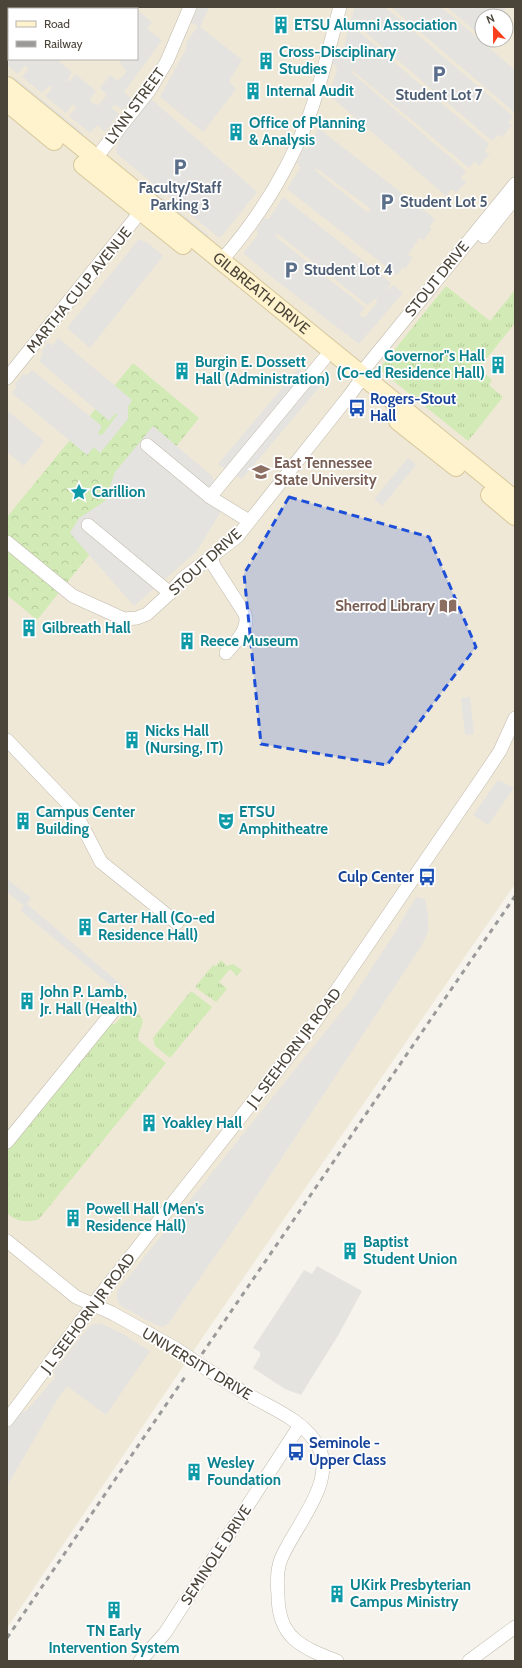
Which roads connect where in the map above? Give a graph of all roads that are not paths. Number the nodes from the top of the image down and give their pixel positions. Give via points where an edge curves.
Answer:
1 (190, 7) edge
2 (340, 7) edge
3 (7, 86) edge
4 (7, 102) edge
5 (96, 159) junction
6 (515, 184) edge
7 (515, 198) edge
8 (141, 212) junction
9 (221, 261) junction
10 (324, 359) junction
11 (7, 378) edge
12 (360, 381) junction
13 (147, 445) dead end
14 (210, 497) junction
15 (515, 500) edge
16 (515, 516) edge
17 (249, 521) junction
18 (88, 525) dead end
19 (7, 542) edge
20 (211, 556) junction
21 (170, 593) junction
22 (226, 653) dead end
23 (515, 718) edge
24 (7, 740) edge
25 (177, 923) dead end
26 (111, 1014) dead end
27 (7, 1142) edge
28 (7, 1241) edge
29 (93, 1306) junction
30 (7, 1420) edge
31 (300, 1425) junction
32 (515, 1627) edge
33 (140, 1661) edge
34 (337, 1661) edge
35 (469, 1661) edge

1 - 5 street, LYNN STREET via 167,61 149,90
2 - 9 street via 309,115 287,166 254,221
3 - 5 street, GILBREATH DRIVE
4 - 8 street, GILBREATH DRIVE
5 - 8 street, GILBREATH DRIVE
6 - 12 street, STOUT DRIVE via 366,367
7 - 12 street, STOUT DRIVE via 372,373
8 - 9 street, GILBREATH DRIVE
8 - 10 street, GILBREATH DRIVE
8 - 11 street, MARTHA CULP AVENUE
9 - 12 street, GILBREATH DRIVE
10 - 12 street, GILBREATH DRIVE
10 - 14 street
12 - 15 street, GILBREATH DRIVE
12 - 16 street, GILBREATH DRIVE
12 - 17 street, STOUT DRIVE
13 - 14 street
14 - 17 street
17 - 20 street, STOUT DRIVE via 237,537
18 - 21 street
19 - 21 street, STOUT DRIVE via 73,596 124,619 147,614
20 - 21 street, STOUT DRIVE via 182,579
20 - 22 street via 214,566 248,622
23 - 29 street, J L SEEHORN JR ROAD via 500,751 310,1029
24 - 25 street via 74,810 101,862
26 - 27 street
28 - 29 street, UNIVERSITY DRIVE via 76,1297
29 - 30 street, J L SEEHORN JR ROAD
29 - 31 street, UNIVERSITY DRIVE, bridge via 112,1313 175,1348
31 - 33 street, SEMINOLE DRIVE via 165,1633
31 - 34 street, UNIVERSITY DRIVE via 319,1448 323,1472 319,1488 281,1560 277,1585 280,1616 289,1635 296,1641
32 - 35 street

